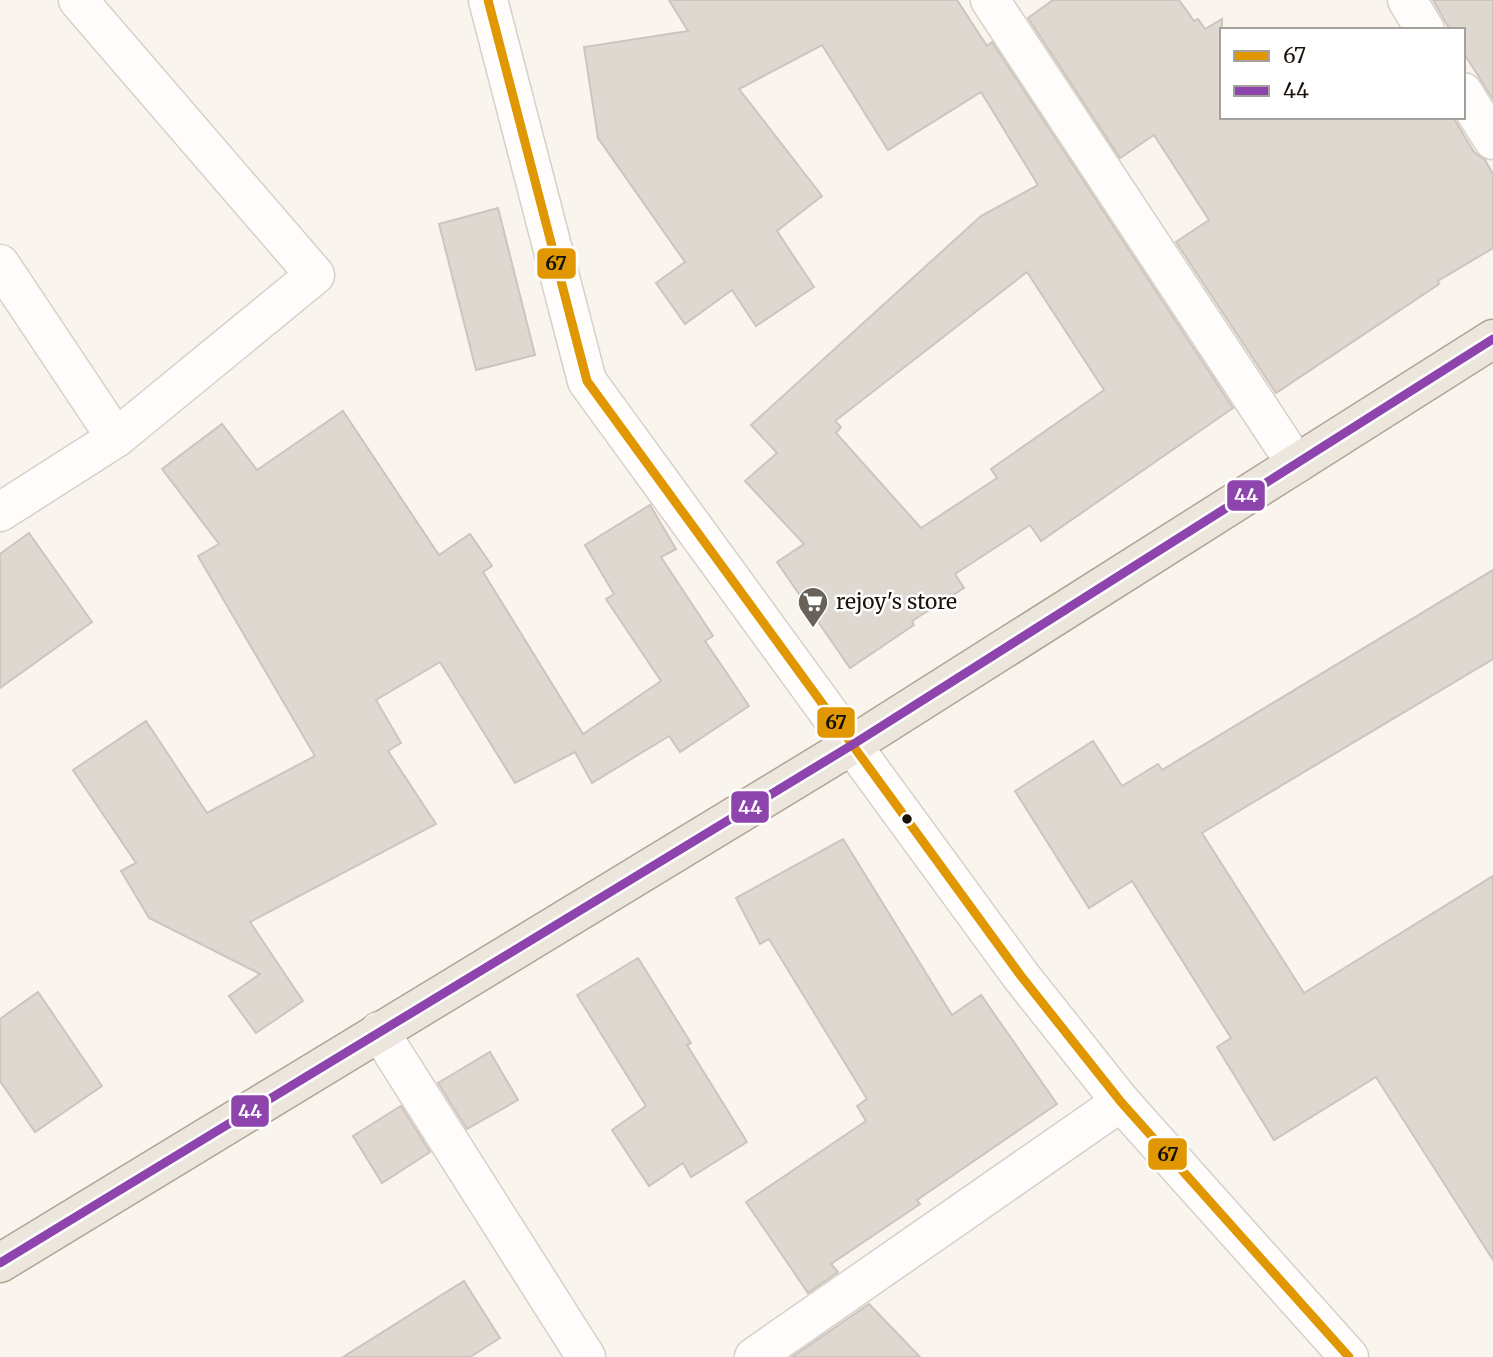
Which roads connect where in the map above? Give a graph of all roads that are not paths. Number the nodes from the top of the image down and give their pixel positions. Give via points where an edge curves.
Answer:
1 (78, 0) edge
2 (488, 0) edge
3 (990, 0) edge
4 (1407, 0) edge
5 (1424, 28) edge
6 (1465, 95) edge
7 (1493, 140) edge
8 (0, 264) edge
9 (1493, 339) edge
10 (116, 438) junction
11 (1296, 464) junction
12 (0, 512) edge
13 (852, 745) junction
14 (379, 1031) junction
15 (1121, 1102) junction
16 (0, 1263) edge
17 (586, 1357) edge
18 (754, 1357) edge
19 (1349, 1357) edge

1 - 10 street via 315,275
2 - 13 street via 587,381
3 - 11 street
4 - 5 street
6 - 7 street
8 - 10 street
9 - 11 main road
10 - 12 street
11 - 13 main road
13 - 14 main road
13 - 15 street via 1021,976
14 - 16 main road
14 - 17 street
15 - 18 street
15 - 19 street

